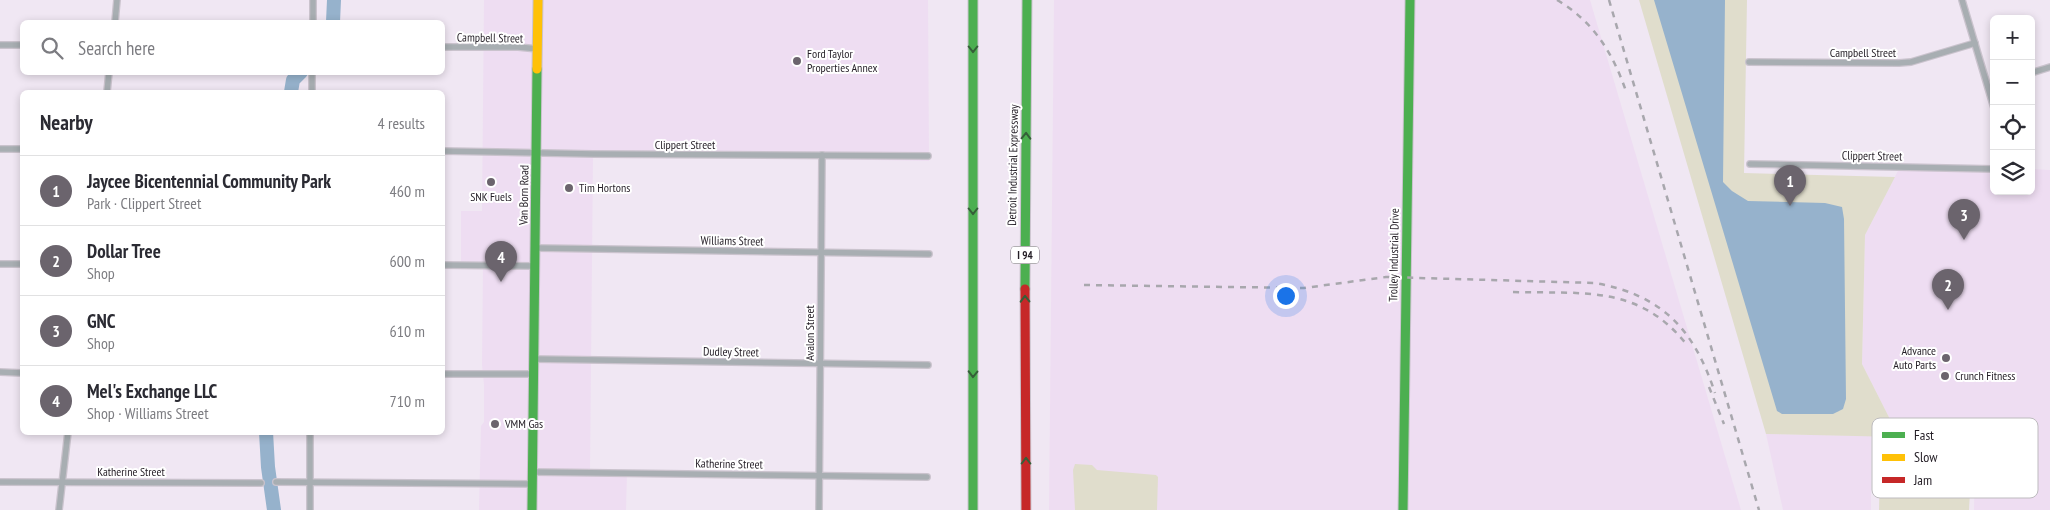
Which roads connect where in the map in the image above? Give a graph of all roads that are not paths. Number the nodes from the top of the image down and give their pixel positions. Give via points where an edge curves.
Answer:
1 (117, 0) edge
2 (312, 0) edge
3 (538, 0) edge
4 (973, 0) edge
5 (1027, 0) edge
6 (1410, 0) edge
7 (1962, 0) edge
8 (115, 20) edge
9 (313, 20) edge
10 (1975, 43) junction
11 (0, 44) edge
12 (20, 45) edge
13 (445, 47) edge
14 (538, 49) junction
15 (1749, 62) dead end
16 (2050, 68) edge
17 (2035, 72) edge
18 (109, 75) edge
19 (312, 75) edge
20 (1990, 85) edge
21 (107, 90) edge
22 (312, 90) edge
23 (0, 149) edge
24 (20, 149) edge
25 (445, 151) edge
26 (537, 153) junction
27 (822, 156) junction
28 (928, 156) dead end
29 (1750, 164) dead end
30 (1990, 169) edge
31 (536, 248) junction
32 (821, 253) junction
33 (929, 254) dead end
34 (0, 264) edge
35 (20, 264) edge
36 (445, 265) edge
37 (535, 266) junction
38 (533, 359) junction
39 (820, 364) junction
40 (928, 365) dead end
41 (0, 372) edge
42 (20, 372) edge
43 (445, 374) edge
44 (533, 374) junction
45 (68, 435) edge
46 (310, 435) edge
47 (532, 472) junction
48 (819, 476) junction
49 (927, 477) dead end
50 (0, 482) edge
51 (63, 482) junction
52 (276, 482) dead end
53 (261, 483) dead end
54 (310, 483) junction
55 (532, 484) junction
56 (60, 510) edge
57 (310, 510) edge
58 (532, 510) edge
59 (819, 510) edge
60 (973, 510) edge
61 (1026, 510) edge
62 (1403, 510) edge

1 - 8 street
2 - 9 street
3 - 14 main road, Van Born Road
4 -> 60 main road
61 -> 5 main road, Detroit Industrial Expressway / I 94
6 - 62 main road, Trolley Industrial Drive
7 - 10 street
10 - 15 street, Campbell Street via 1899,64
10 - 20 street
11 - 12 street
13 - 14 street, Campbell Street
14 - 26 main road, Van Born Road
16 - 17 street
18 - 21 street
19 - 22 street
23 - 24 street
25 - 26 street, Clippert Street
26 - 27 street, Clippert Street
26 - 31 main road, Van Born Road
27 - 28 street, Clippert Street
27 - 32 street, Avalon Street
29 - 30 street, Clippert Street
31 - 32 street, Williams Street
31 - 37 main road, Van Born Road
32 - 33 street, Williams Street
32 - 39 street, Avalon Street
34 - 35 street
36 - 37 street
37 - 38 main road, Van Born Road
38 - 39 street, Dudley Street
38 - 44 main road, Van Born Road
39 - 40 street, Dudley Street
39 - 48 street, Avalon Street
41 - 42 street
43 - 44 street
44 - 47 main road, Van Born Road
45 - 51 street
46 - 54 street
47 - 48 street, Katherine Street
47 - 55 main road, Van Born Road
48 - 49 street, Katherine Street
48 - 59 street, Avalon Street
50 - 51 street, Katherine Street
51 - 53 street, Katherine Street
51 - 56 street
52 - 54 street
54 - 55 street
54 - 57 street
55 - 58 main road, Van Born Road

